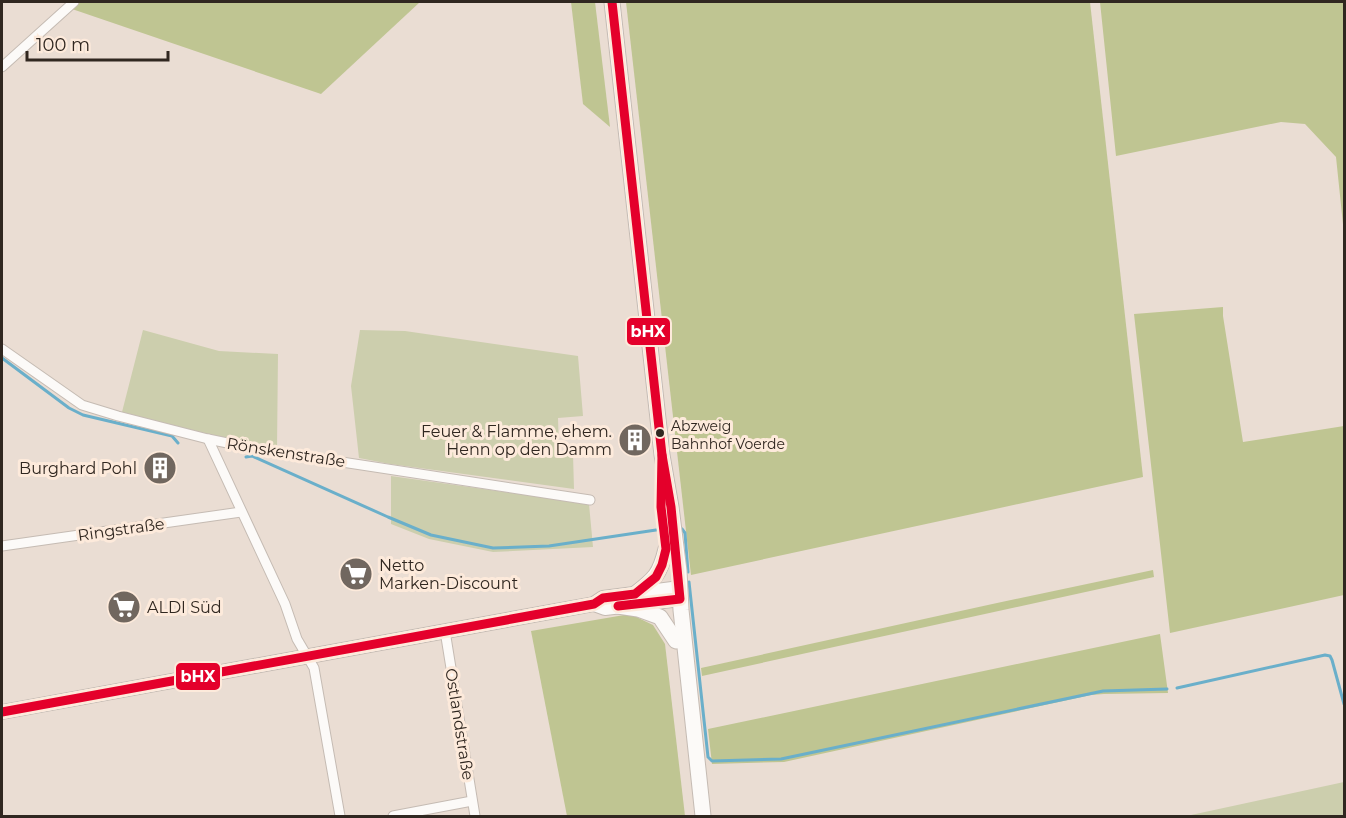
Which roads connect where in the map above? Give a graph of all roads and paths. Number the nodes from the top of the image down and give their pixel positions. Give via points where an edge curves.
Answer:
1 (74, 2) edge
2 (612, 2) edge
3 (2, 68) edge
4 (2, 349) edge
5 (208, 439) junction
6 (662, 455) junction
7 (590, 500) dead end
8 (241, 512) junction
9 (2, 546) edge
10 (666, 549) junction
11 (635, 594) junction
12 (675, 594) junction
13 (594, 604) junction
14 (618, 606) junction
15 (445, 631) junction
16 (676, 641) junction
17 (307, 657) junction
18 (2, 712) edge
19 (694, 737) junction
20 (472, 801) junction
21 (340, 816) edge
22 (393, 816) edge
23 (475, 816) edge
24 (703, 816) edge

1 - 3 street
2 - 6 main road
4 - 5 street, Rönskenstraße via 82,405
5 - 7 street, Rönskenstraße
5 - 8 street
6 - 10 main road via 661,507
6 - 12 main road via 671,507
8 - 9 street, Ringstraße
8 - 17 street
10 - 11 main road via 656,577
10 - 12 main road
11 - 12 street
11 - 13 street via 603,598
12 - 14 street
12 - 16 main road
12 - 19 main road
13 - 14 street via 604,608
13 - 15 street
14 - 16 main road via 660,617
15 - 17 street
15 - 20 street, Ostlandstraße
16 - 19 main road
17 - 18 street
17 - 21 street via 314,668
19 - 24 main road
20 - 22 street
20 - 23 street, Ostlandstraße

